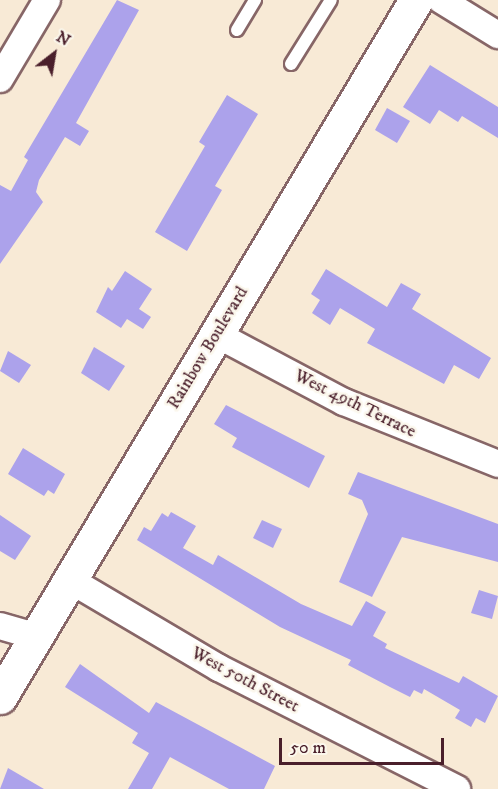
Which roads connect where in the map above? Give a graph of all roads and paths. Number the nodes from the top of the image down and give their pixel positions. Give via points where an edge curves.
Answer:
1 (47, 0) edge
2 (255, 0) edge
3 (331, 0) edge
4 (416, 0) edge
5 (441, 0) edge
6 (237, 30) dead end
7 (498, 35) edge
8 (291, 64) dead end
9 (0, 78) edge
10 (216, 334) junction
11 (498, 464) edge
12 (70, 580) junction
13 (0, 626) edge
14 (36, 636) junction
15 (0, 697) edge
16 (457, 789) edge

1 - 9 street
2 - 6 lane
3 - 8 lane
4 - 10 main road, Rainbow Boulevard
5 - 7 street
10 - 11 street, West 49th Terrace via 344,402
10 - 12 main road, Rainbow Boulevard
12 - 14 main road, Rainbow Boulevard
12 - 16 street, West 50th Street via 219,668
13 - 14 street
14 - 15 main road, Rainbow Boulevard

